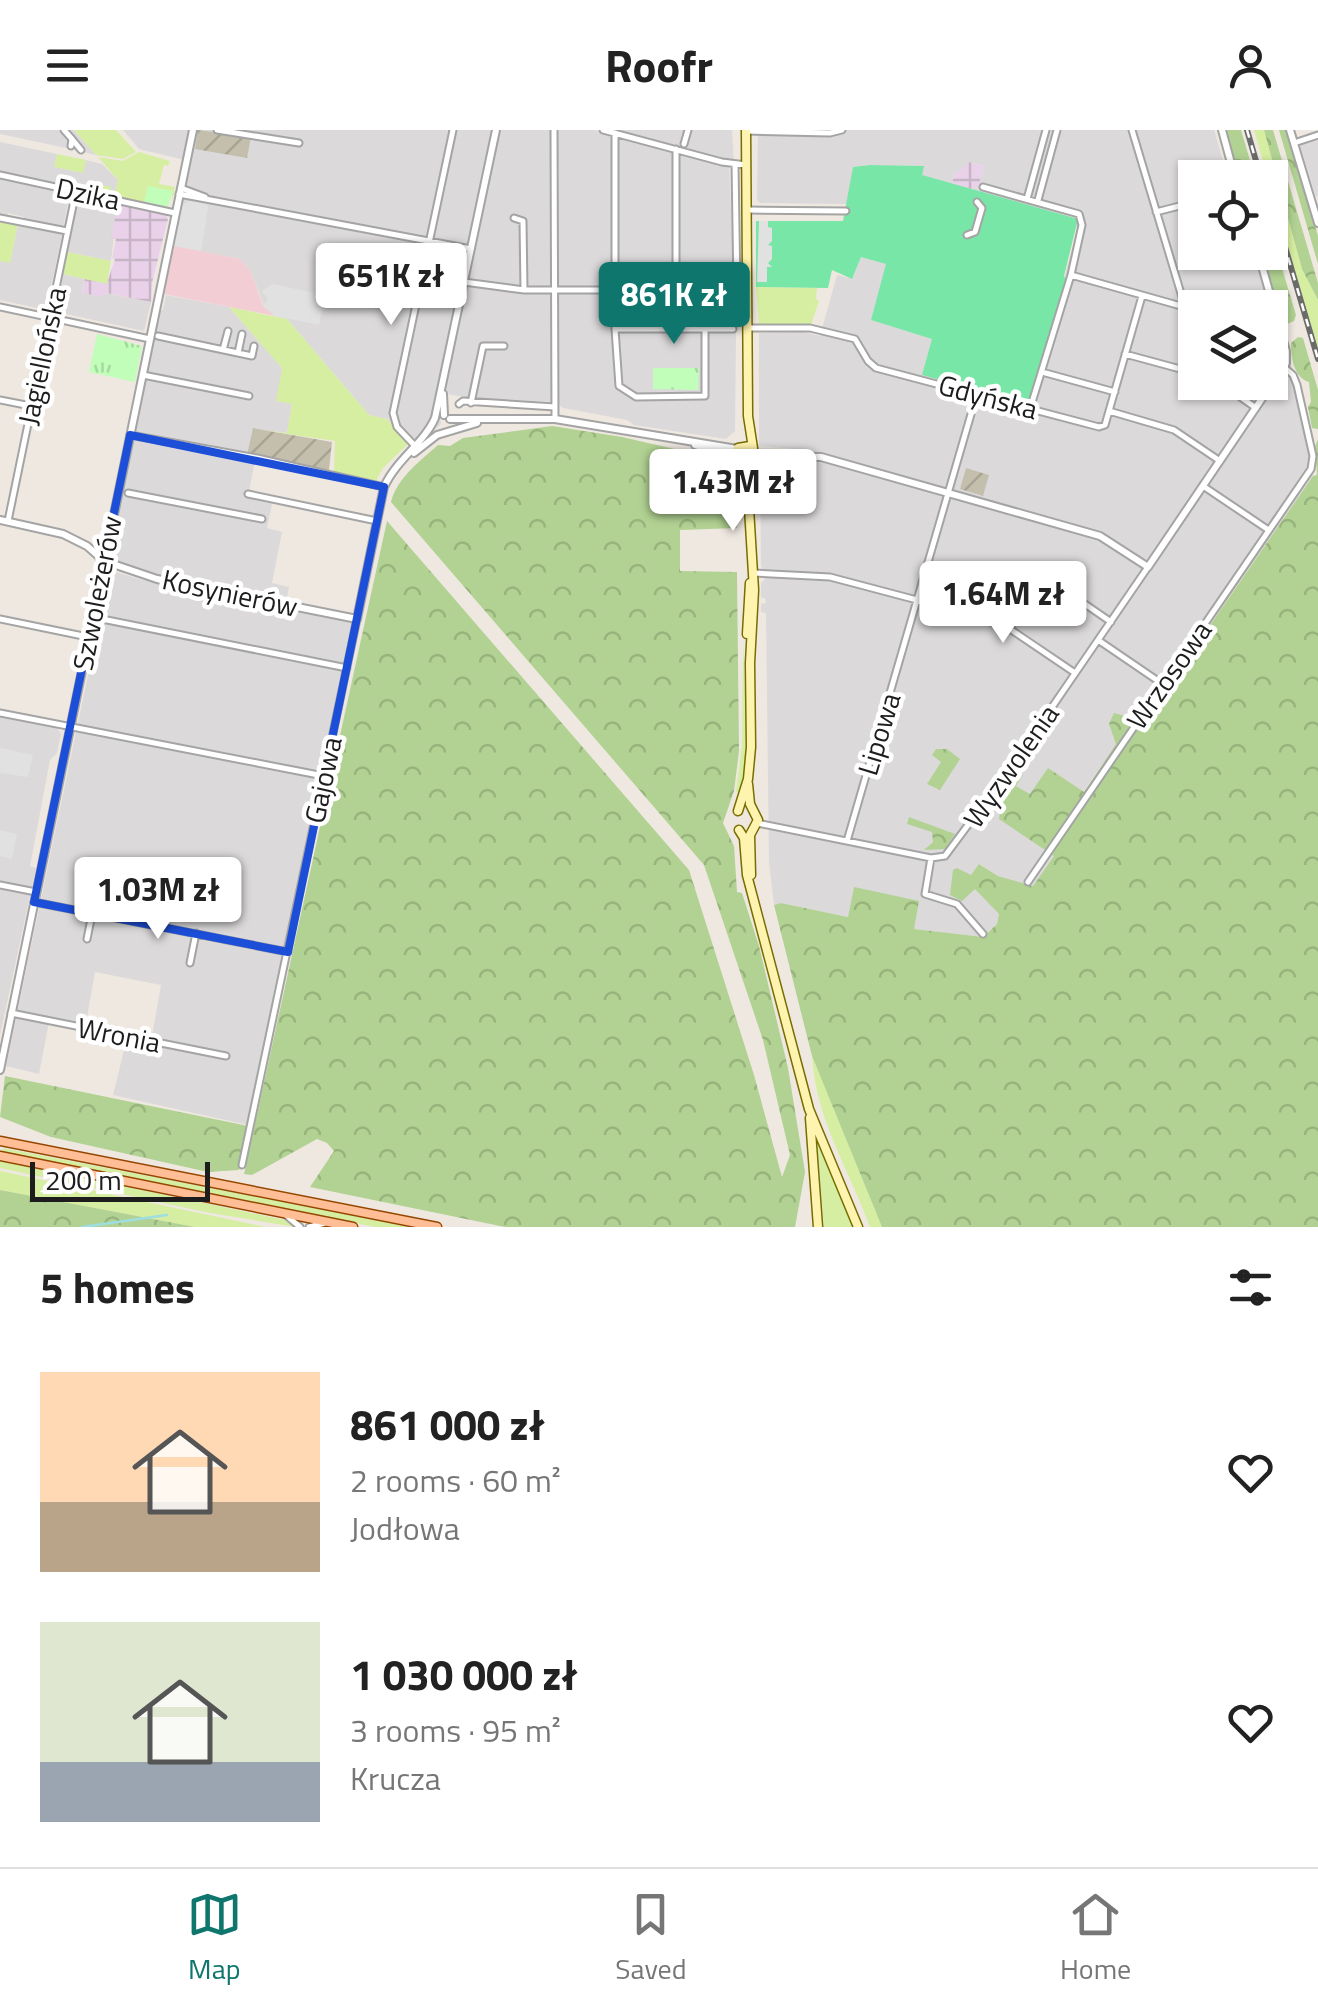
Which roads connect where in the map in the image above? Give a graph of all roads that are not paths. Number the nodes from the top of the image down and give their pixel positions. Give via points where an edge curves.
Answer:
1 (64, 130) edge
2 (192, 130) edge
3 (217, 130) edge
4 (453, 130) edge
5 (496, 130) edge
6 (554, 130) edge
7 (603, 130) edge
8 (688, 130) edge
9 (842, 130) edge
10 (1046, 130) edge
11 (1057, 130) edge
12 (1132, 130) edge
13 (1222, 130) edge
14 (1290, 130) edge
15 (746, 131) edge
16 (615, 133) junction
17 (1318, 135) edge
18 (300, 143) dead end
19 (1294, 143) junction
20 (684, 144) dead end
21 (676, 149) junction
22 (81, 150) dead end
23 (1231, 160) edge
24 (735, 164) junction
25 (747, 165) junction
26 (0, 174) edge
27 (983, 187) dead end
28 (76, 191) junction
29 (180, 191) junction
30 (1027, 199) junction
31 (1038, 200) junction
32 (977, 202) dead end
33 (1315, 202) edge
34 (1178, 206) edge
35 (748, 210) junction
36 (846, 212) dead end
37 (1156, 212) junction
38 (175, 213) junction
39 (0, 218) edge
40 (514, 218) dead end
41 (1318, 223) edge
42 (68, 231) junction
43 (968, 235) dead end
44 (428, 242) junction
45 (471, 249) junction
46 (1071, 275) junction
47 (464, 282) junction
48 (334, 286) dead end
49 (524, 290) junction
50 (676, 290) junction
51 (736, 290) junction
52 (749, 290) junction
53 (1179, 290) edge
54 (556, 291) junction
55 (615, 291) junction
56 (1142, 296) junction
57 (415, 300) junction
58 (1178, 305) edge
59 (0, 307) edge
60 (50, 318) junction
61 (749, 328) junction
62 (616, 329) junction
63 (706, 329) junction
64 (733, 329) dead end
65 (228, 331) dead end
66 (242, 334) dead end
67 (154, 338) junction
68 (254, 346) dead end
69 (504, 346) dead end
70 (224, 350) junction
71 (238, 353) junction
72 (1126, 354) junction
73 (1178, 368) edge
74 (1288, 370) edge
75 (1042, 372) junction
76 (143, 375) junction
77 (1115, 392) junction
78 (249, 396) dead end
79 (976, 396) junction
80 (0, 400) edge
81 (1245, 400) edge
82 (1261, 400) edge
83 (471, 403) junction
84 (459, 404) dead end
85 (32, 406) junction
86 (556, 406) junction
87 (1256, 408) junction
88 (1030, 409) junction
89 (1109, 412) junction
90 (748, 416) junction
91 (443, 417) junction
92 (556, 418) junction
93 (496, 419) junction
94 (450, 430) junction
95 (436, 431) junction
96 (130, 435) junction
97 (417, 448) junction
98 (755, 452) junction
99 (738, 454) junction
100 (1220, 461) junction
101 (750, 466) junction
102 (384, 486) junction
103 (1203, 486) junction
104 (748, 492) junction
105 (128, 493) dead end
106 (949, 493) junction
107 (248, 494) dead end
108 (262, 519) dead end
109 (4, 521) edge
110 (376, 521) junction
111 (1268, 530) junction
112 (109, 537) junction
113 (87, 546) junction
114 (104, 560) junction
115 (1148, 567) junction
116 (752, 573) junction
117 (918, 600) junction
118 (92, 617) junction
119 (0, 619) edge
120 (357, 619) junction
121 (1111, 622) junction
122 (1010, 629) junction
123 (88, 638) junction
124 (1098, 640) junction
125 (347, 668) junction
126 (1075, 673) junction
127 (1164, 686) junction
128 (0, 714) edge
129 (70, 726) junction
130 (324, 776) junction
131 (748, 780) junction
132 (738, 811) junction
133 (754, 811) junction
134 (754, 826) junction
135 (739, 830) junction
136 (847, 841) junction
137 (931, 858) junction
138 (1028, 882) dead end
139 (0, 886) edge
140 (751, 889) junction
141 (36, 892) junction
142 (34, 902) junction
143 (92, 914) junction
144 (196, 933) junction
145 (983, 934) dead end
146 (87, 939) dead end
147 (288, 952) junction
148 (190, 963) dead end
149 (11, 1013) junction
150 (226, 1056) dead end
151 (1, 1059) edge
152 (0, 1070) edge
153 (809, 1109) junction
154 (0, 1140) edge
155 (0, 1156) edge
156 (242, 1165) dead end
157 (284, 1213) junction
158 (330, 1222) junction
159 (300, 1227) edge
160 (308, 1227) edge
161 (353, 1227) edge
162 (436, 1227) edge
163 (818, 1227) edge
164 (858, 1227) edge

1 - 22 street
2 - 29 street, Szwoleżerów
3 - 18 street
4 - 44 street
5 - 45 street
6 - 54 street
7 - 16 street
8 - 20 street
9 - 15 street
10 - 30 street
11 - 31 street
12 - 37 street
13 - 23 street
14 - 19 street
15 - 25 main road
16 - 21 street
16 - 55 street
17 - 19 street
19 - 33 street
21 - 24 street
21 - 50 street
24 - 25 street
24 - 51 street
25 - 35 main road
26 - 28 street, Dzika
27 - 30 street
28 - 38 street, Dzika
28 - 42 street, Jagiellońska
29 - 38 street, Szwoleżerów
29 - 44 street
30 - 31 street
31 - 46 street via 1082,217
32 - 43 street via 982,208
33 - 41 street
34 - 37 street
35 - 36 street
35 - 52 main road
37 - 53 street
38 - 67 street, Szwoleżerów
39 - 42 street
40 - 49 street via 523,221
42 - 60 street, Jagiellońska
44 - 45 street
44 - 57 street
45 - 47 street
46 - 56 street
46 - 75 street
47 - 49 street
47 - 91 street via 443,383
48 - 57 street
49 - 54 street
50 - 51 street
50 - 55 street
51 - 52 street
52 - 61 main road
54 - 55 street
54 - 86 street
55 - 62 street
56 - 58 street
56 - 72 street
57 - 97 street via 393,413 397,428
59 - 60 street
60 - 67 street
60 - 85 street, Jagiellońska
61 - 79 street, Gdyńska via 813,328 855,340 876,368
61 - 90 main road
62 - 63 street
62 - 63 street via 618,383 632,395 704,396
63 - 64 street
65 - 70 street
66 - 71 street
67 - 70 street
67 - 76 street, Szwoleżerów
68 - 71 street via 252,356
69 - 83 street via 482,346
70 - 71 street
72 - 73 street
72 - 77 street
74 - 111 street, Wrzosowa via 1313,456 1311,469
75 - 77 street
75 - 88 street
76 - 78 street
76 - 96 street, Szwoleżerów
77 - 89 street
79 - 88 street, Gdyńska
79 - 106 street, Lipowa
80 - 85 street
81 - 87 street
82 - 87 street, Wyzwolenia
83 - 84 street
83 - 86 street
85 - 109 street, Jagiellońska
86 - 92 street
87 - 100 street, Wyzwolenia
88 - 89 street, Gdyńska via 1099,428
89 - 100 street, Gdyńska via 1174,430
90 - 98 main road
90 - 99 main road
91 - 93 street
91 - 94 street
91 - 95 street
92 - 93 street
92 - 99 street
93 - 94 street
94 - 95 street
95 - 97 street, Gajowa
96 - 102 street
96 - 112 street, Szwoleżerów
97 - 102 street, Gajowa
98 - 99 main road
98 - 101 main road
98 - 106 street via 820,457
99 - 101 main road
99 - 104 main road
100 - 103 street, Wyzwolenia
101 - 104 main road
102 - 110 street, Gajowa
103 - 111 street
103 - 115 street, Wyzwolenia
104 - 116 main road
105 - 108 street
106 - 115 street via 1100,536
106 - 117 street, Lipowa
107 - 110 street
109 - 113 street
110 - 120 street, Gajowa
111 - 127 street, Wrzosowa
112 - 113 street
112 - 114 street, Szwoleżerów
113 - 114 street
114 - 118 street, Szwoleżerów
114 - 120 street, Kosynierów via 158,579
115 - 121 street, Wyzwolenia
116 - 117 street via 830,576
116 - 131 main road
117 - 122 street
117 - 136 street, Lipowa
118 - 123 street, Szwoleżerów
118 - 125 street
119 - 123 street
120 - 125 street, Gajowa
121 - 122 street via 1029,575
121 - 124 street, Wyzwolenia
122 - 126 street
123 - 129 street, Szwoleżerów
124 - 126 street, Wyzwolenia
124 - 127 street
125 - 130 street, Gajowa
126 - 137 street, Wyzwolenia via 950,852
127 - 138 street, Wrzosowa
128 - 129 street
129 - 130 street
129 - 141 street, Szwoleżerów
130 - 147 street, Gajowa
131 - 132 main road
131 - 133 main road
132 - 133 main road
132 - 135 main road
133 - 134 main road
134 - 135 main road
134 - 136 street
134 - 140 main road
135 - 140 main road
136 - 137 street
137 - 145 street via 925,894 958,904
139 - 141 street
140 - 153 main road
141 - 142 street, Szwoleżerów
142 - 143 street
142 - 149 street, Szwoleżerów
143 - 144 street
143 - 146 street
144 - 147 street
144 - 148 street
147 - 156 street, Gajowa
149 - 150 street, Wronia
149 - 151 street, Szwoleżerów
151 - 152 street, Szwoleżerów
153 - 163 main road
153 - 164 main road
154 - 162 main road
155 - 157 main road
157 - 158 main road
157 - 159 street
158 - 160 street
158 - 161 main road

